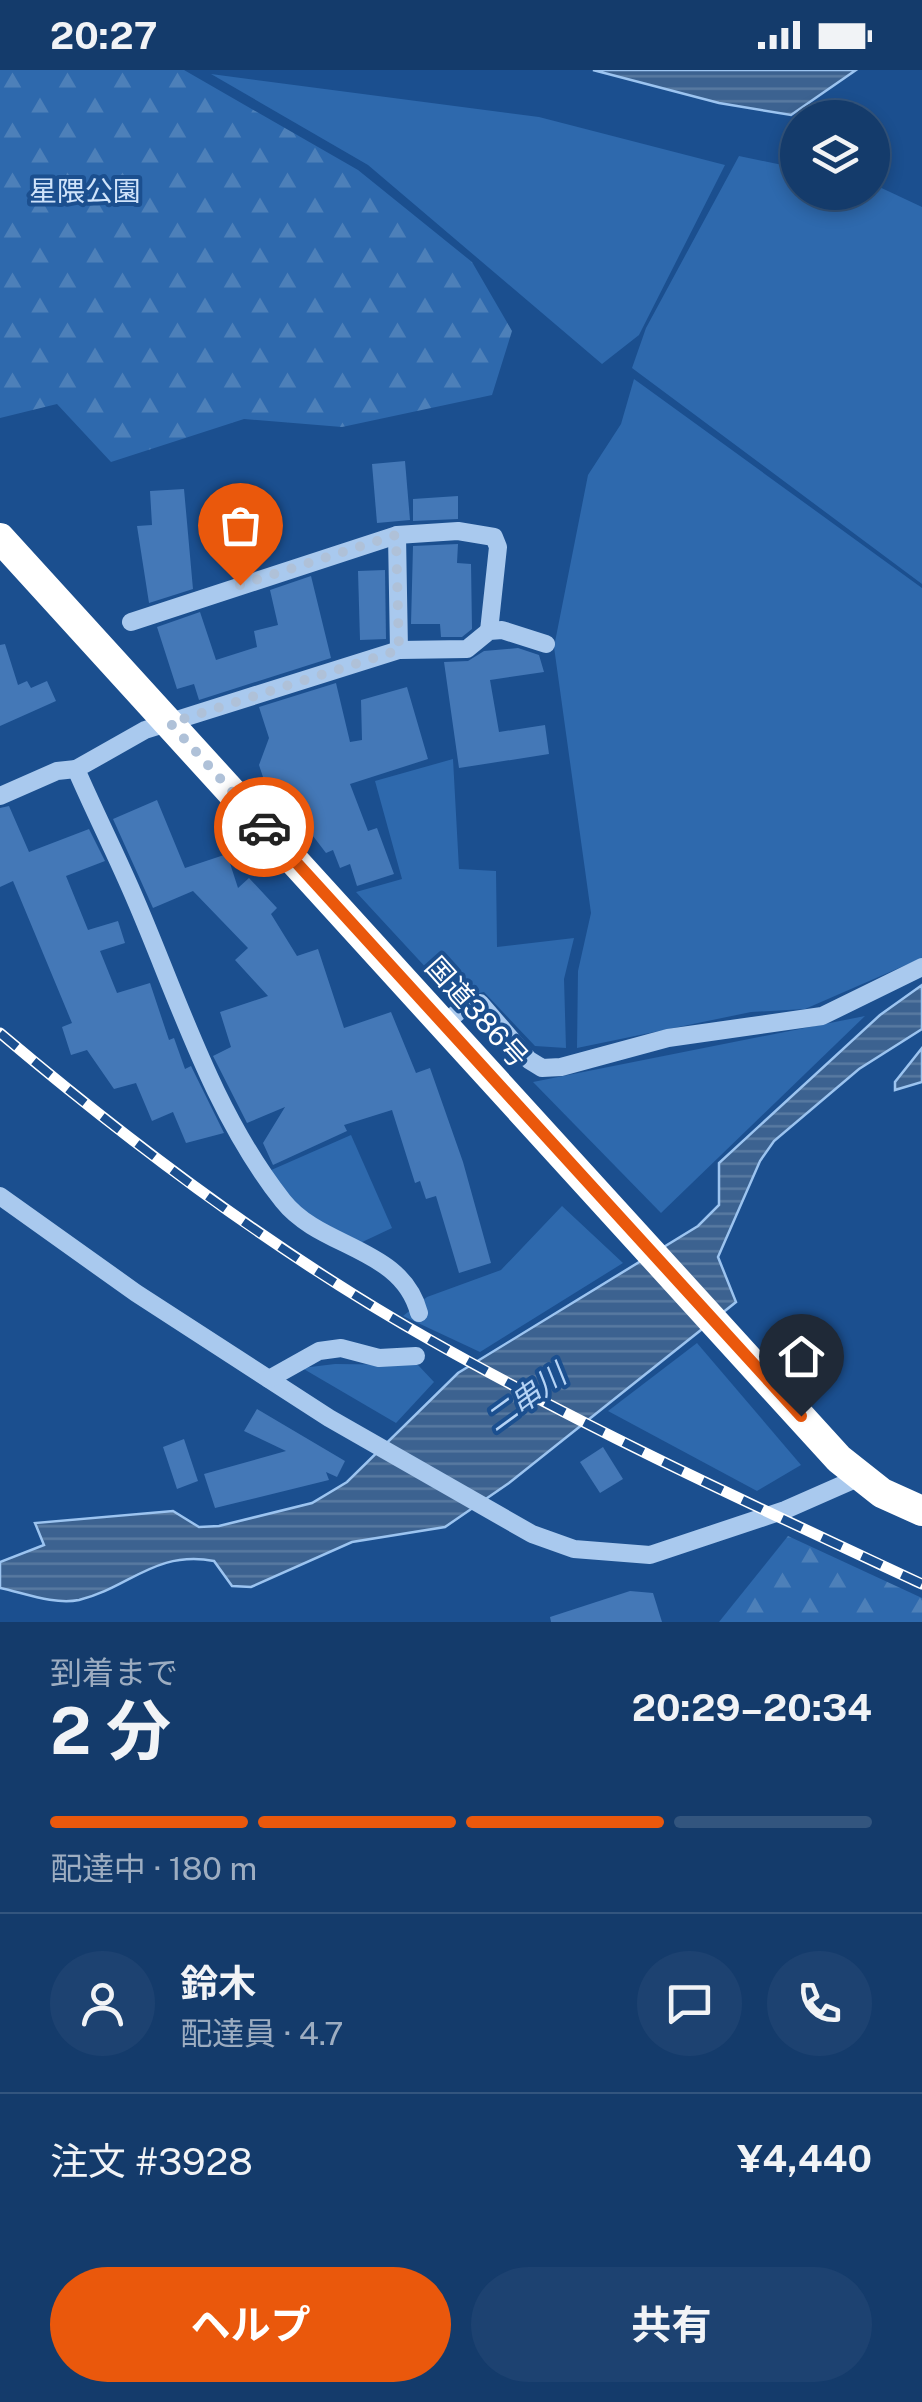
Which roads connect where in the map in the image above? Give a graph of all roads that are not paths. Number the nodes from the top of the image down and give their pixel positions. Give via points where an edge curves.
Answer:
1 (396, 535) junction
2 (0, 538) edge
3 (131, 622) dead end
4 (488, 631) junction
5 (546, 644) dead end
6 (399, 650) junction
7 (170, 723) junction
8 (76, 769) junction
9 (0, 796) edge
10 (922, 967) edge
11 (444, 1024) junction
12 (0, 1196) edge
13 (419, 1313) dead end
14 (416, 1356) dead end
15 (269, 1379) junction
16 (860, 1478) junction
17 (922, 1511) edge

1 - 3 street
1 - 4 street via 494,536
1 - 6 street
2 - 7 highway, 国道386号
4 - 5 street
4 - 6 street via 467,649
6 - 7 street
7 - 8 street via 130,736
7 - 11 highway, 国道386号
8 - 9 street
8 - 13 street via 218,1091 275,1188 298,1218 413,1288
10 - 11 street via 822,1016 668,1038 561,1067 542,1068 529,1060 480,1003
11 - 16 highway, 国道386号
12 - 15 street
14 - 15 street via 318,1351
15 - 16 street via 532,1534 574,1548 650,1555
16 - 17 highway, 国道386号

